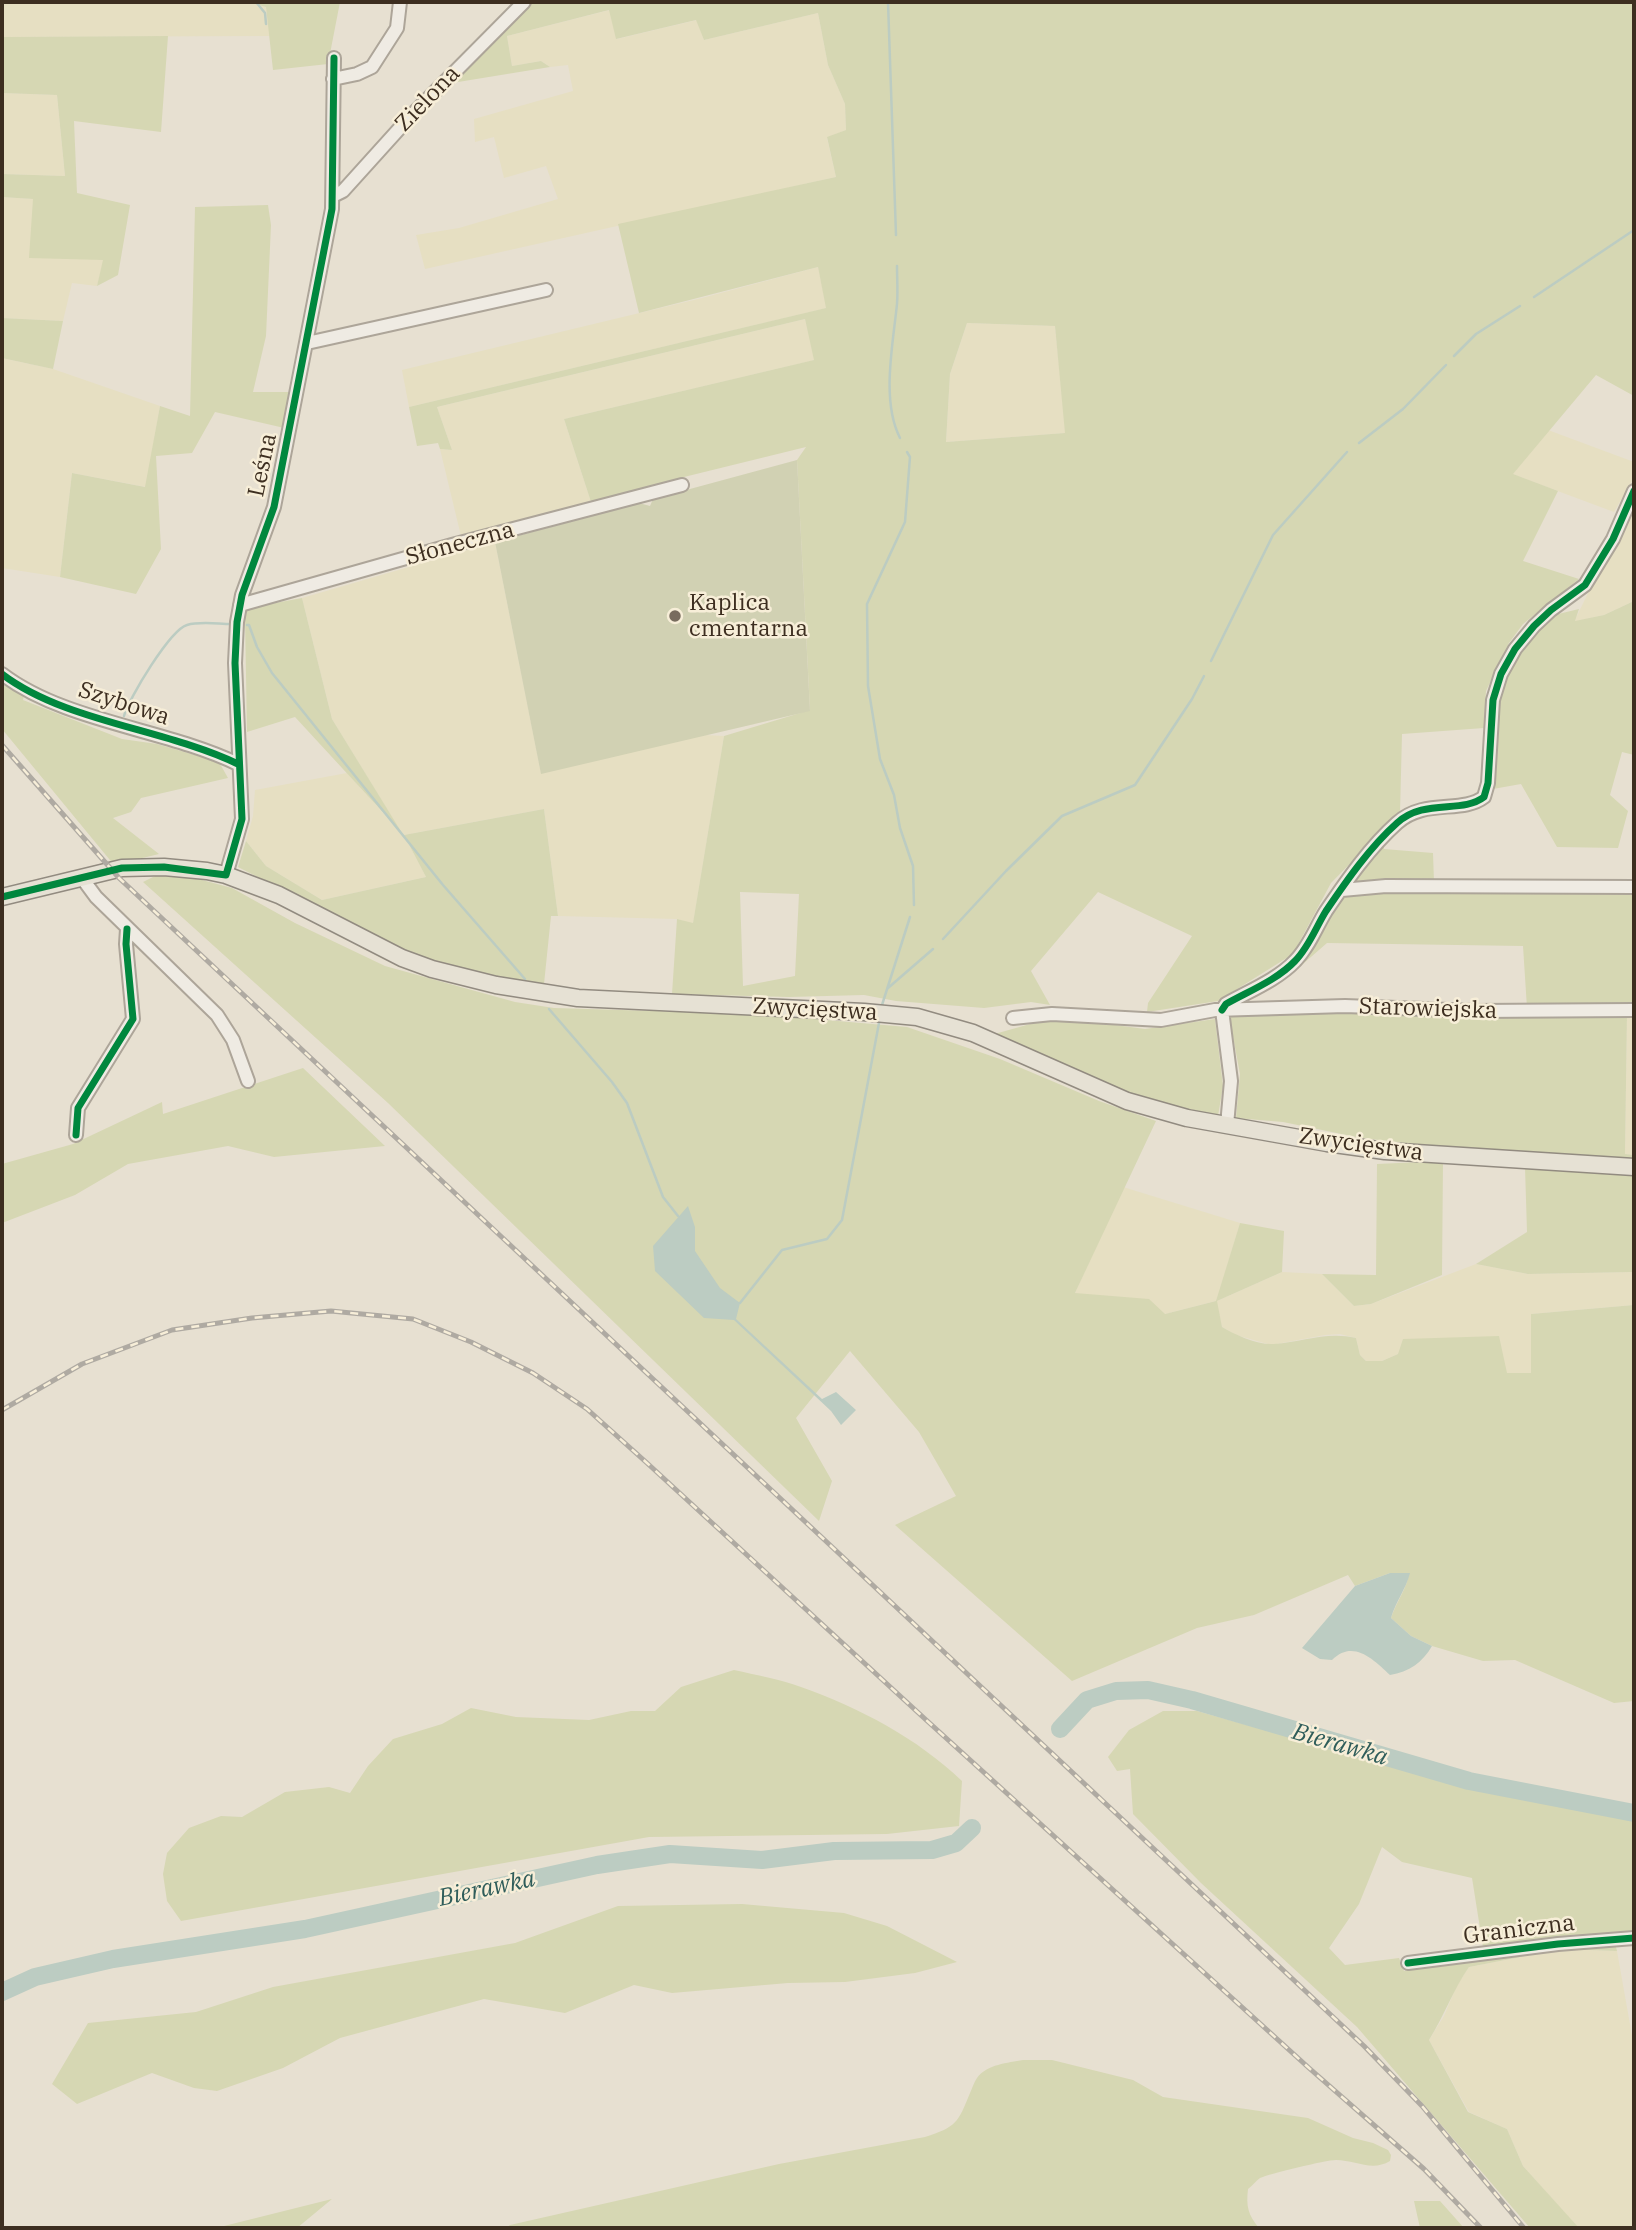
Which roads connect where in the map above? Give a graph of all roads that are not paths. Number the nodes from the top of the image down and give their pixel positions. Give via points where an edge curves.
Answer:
1 (400, 2) edge
2 (524, 2) edge
3 (334, 58) dead end
4 (333, 79) junction
5 (333, 196) junction
6 (546, 290) dead end
7 (307, 343) junction
8 (681, 485) dead end
9 (1634, 491) edge
10 (240, 605) junction
11 (2, 674) edge
12 (239, 764) junction
13 (226, 875) junction
14 (82, 878) junction
15 (1634, 887) edge
16 (1342, 890) junction
17 (2, 897) edge
18 (127, 929) junction
19 (1222, 1010) junction
20 (1634, 1010) edge
21 (1013, 1018) dead end
22 (248, 1082) dead end
23 (1227, 1125) junction
24 (76, 1135) dead end
25 (1634, 1167) edge
26 (1634, 1938) edge
27 (1408, 1963) dead end

1 - 4 street via 397,28 374,64
2 - 5 street, Zielona via 343,191
3 - 4 street, Leśna
4 - 5 street, Leśna
5 - 7 street, Leśna
6 - 7 street
7 - 10 street, Leśna via 272,517
8 - 10 street, Słoneczna
9 - 16 street, Starowiejska via 1591,577 1534,626 1501,674 1493,700 1484,797 1474,803 1425,808 1404,817
10 - 12 street, Leśna via 235,652
11 - 12 street, Szybowa via 60,704
12 - 13 street, Leśna via 242,819
13 - 14 main road, Zwycięstwa via 142,867
13 - 23 main road, Zwycięstwa via 279,895 402,958 448,973 578,998 876,1013 930,1020 980,1036 1128,1101
14 - 17 main road, Zwycięstwa
14 - 18 street
15 - 16 street via 1386,886
16 - 19 street, Starowiejska via 1294,963 1226,1003
18 - 22 street via 217,1015 233,1040
18 - 24 street via 133,1019 78,1108
19 - 20 street, Starowiejska via 1345,1006
19 - 21 street, Starowiejska via 1161,1020 1052,1014
19 - 23 street via 1231,1081
23 - 25 main road, Zwycięstwa via 1385,1151
26 - 27 street, Graniczna

